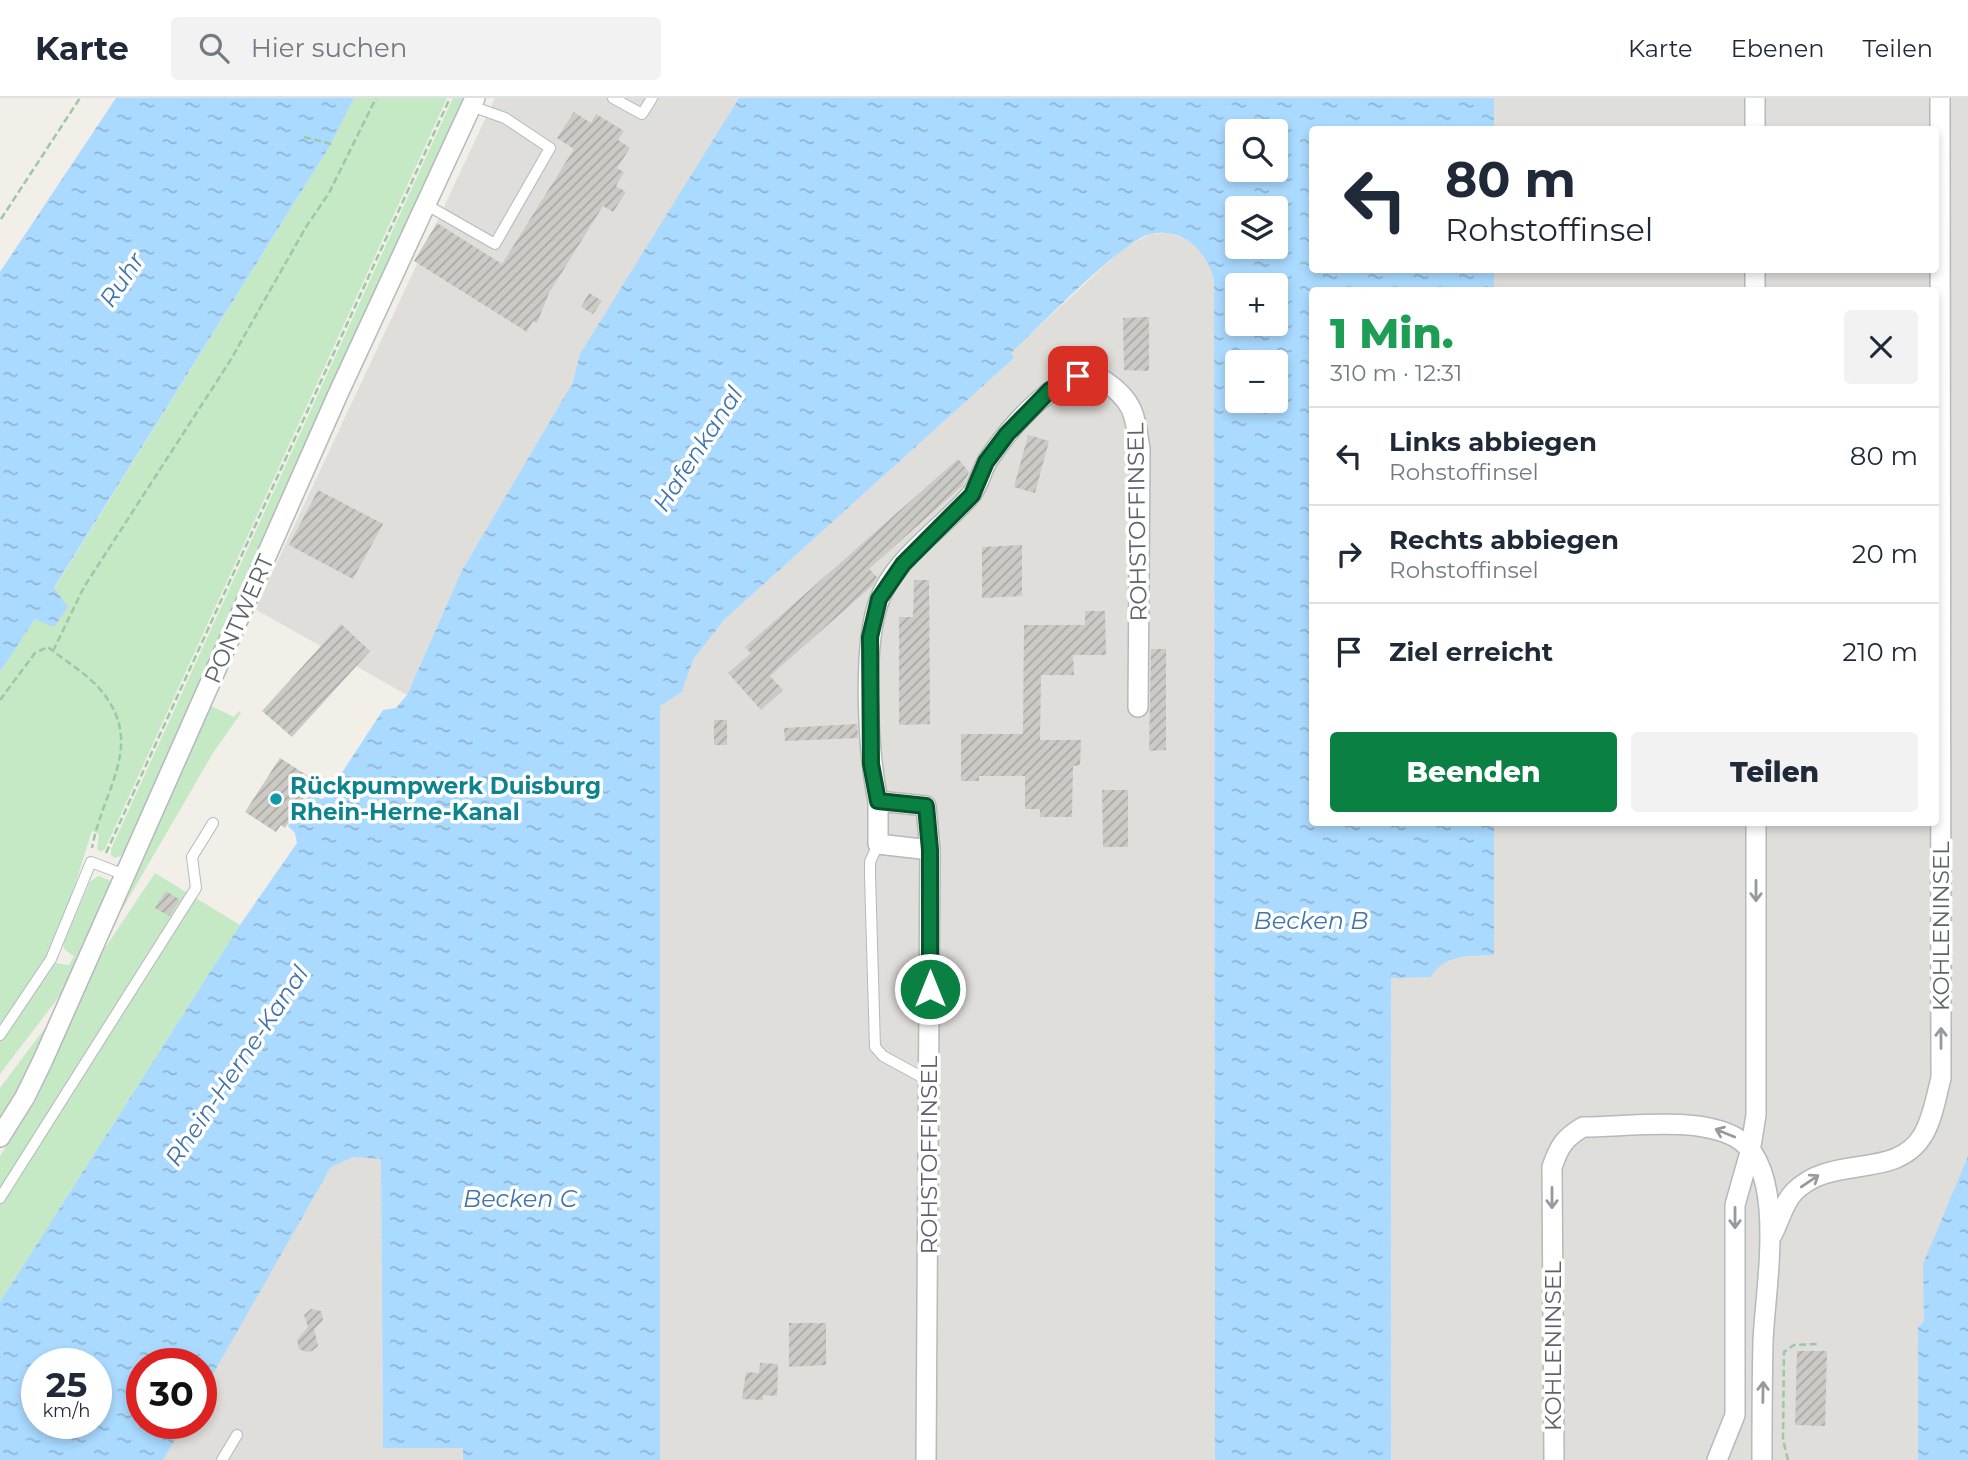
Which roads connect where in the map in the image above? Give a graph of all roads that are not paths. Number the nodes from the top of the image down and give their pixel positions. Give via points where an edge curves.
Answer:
1 (614, 98) edge
2 (652, 98) edge
3 (1755, 98) edge
4 (1940, 98) edge
5 (473, 102) edge
6 (1755, 126) edge
7 (425, 204) junction
8 (1138, 707) dead end
9 (878, 801) junction
10 (213, 823) dead end
11 (1756, 826) edge
12 (878, 844) junction
13 (930, 850) junction
14 (125, 875) junction
15 (0, 1035) edge
16 (929, 1081) junction
17 (0, 1137) edge
18 (1750, 1152) junction
19 (0, 1198) edge
20 (1772, 1235) junction
21 (1763, 1342) junction
22 (1735, 1348) junction
23 (237, 1435) dead end
24 (222, 1460) edge
25 (926, 1460) edge
26 (1554, 1460) edge
27 (1717, 1460) edge
28 (1762, 1460) edge

1 - 2 lane via 642,114
3 - 6 street
20 -> 4 street, KOHLENINSEL via 1792,1194 1810,1179 1828,1170 1891,1162 1905,1155 1922,1138 1931,1119 1941,1078
5 - 7 street, PONTWERT
5 - 7 lane via 550,148 495,244
7 - 14 street, PONTWERT
8 - 9 street, ROHSTOFFINSEL via 1140,449 1135,411 1120,392 1098,377 1078,376 1050,390 1007,434 986,462 972,495 903,564 879,599 870,637 871,764
9 - 12 street, ROHSTOFFINSEL
9 - 13 street, ROHSTOFFINSEL via 926,806
10 - 19 lane via 192,857 196,888
11 -> 18 street via 1756,1115
12 - 13 street
12 - 16 lane via 870,862 875,1047
13 - 16 street, ROHSTOFFINSEL
14 - 15 lane via 91,862 51,959
14 - 17 street, PONTWERT via 25,1097
16 - 25 street, ROHSTOFFINSEL
18 - 20 street, KOHLENINSEL via 1762,1170
18 -> 22 street via 1735,1205
18 -> 26 street, KOHLENINSEL via 1738,1138 1709,1126 1583,1127 1559,1147 1552,1167
20 - 21 street, KOHLENINSEL
21 - 22 street
28 -> 21 street, KOHLENINSEL
22 - 27 street via 1735,1415
23 - 24 lane

